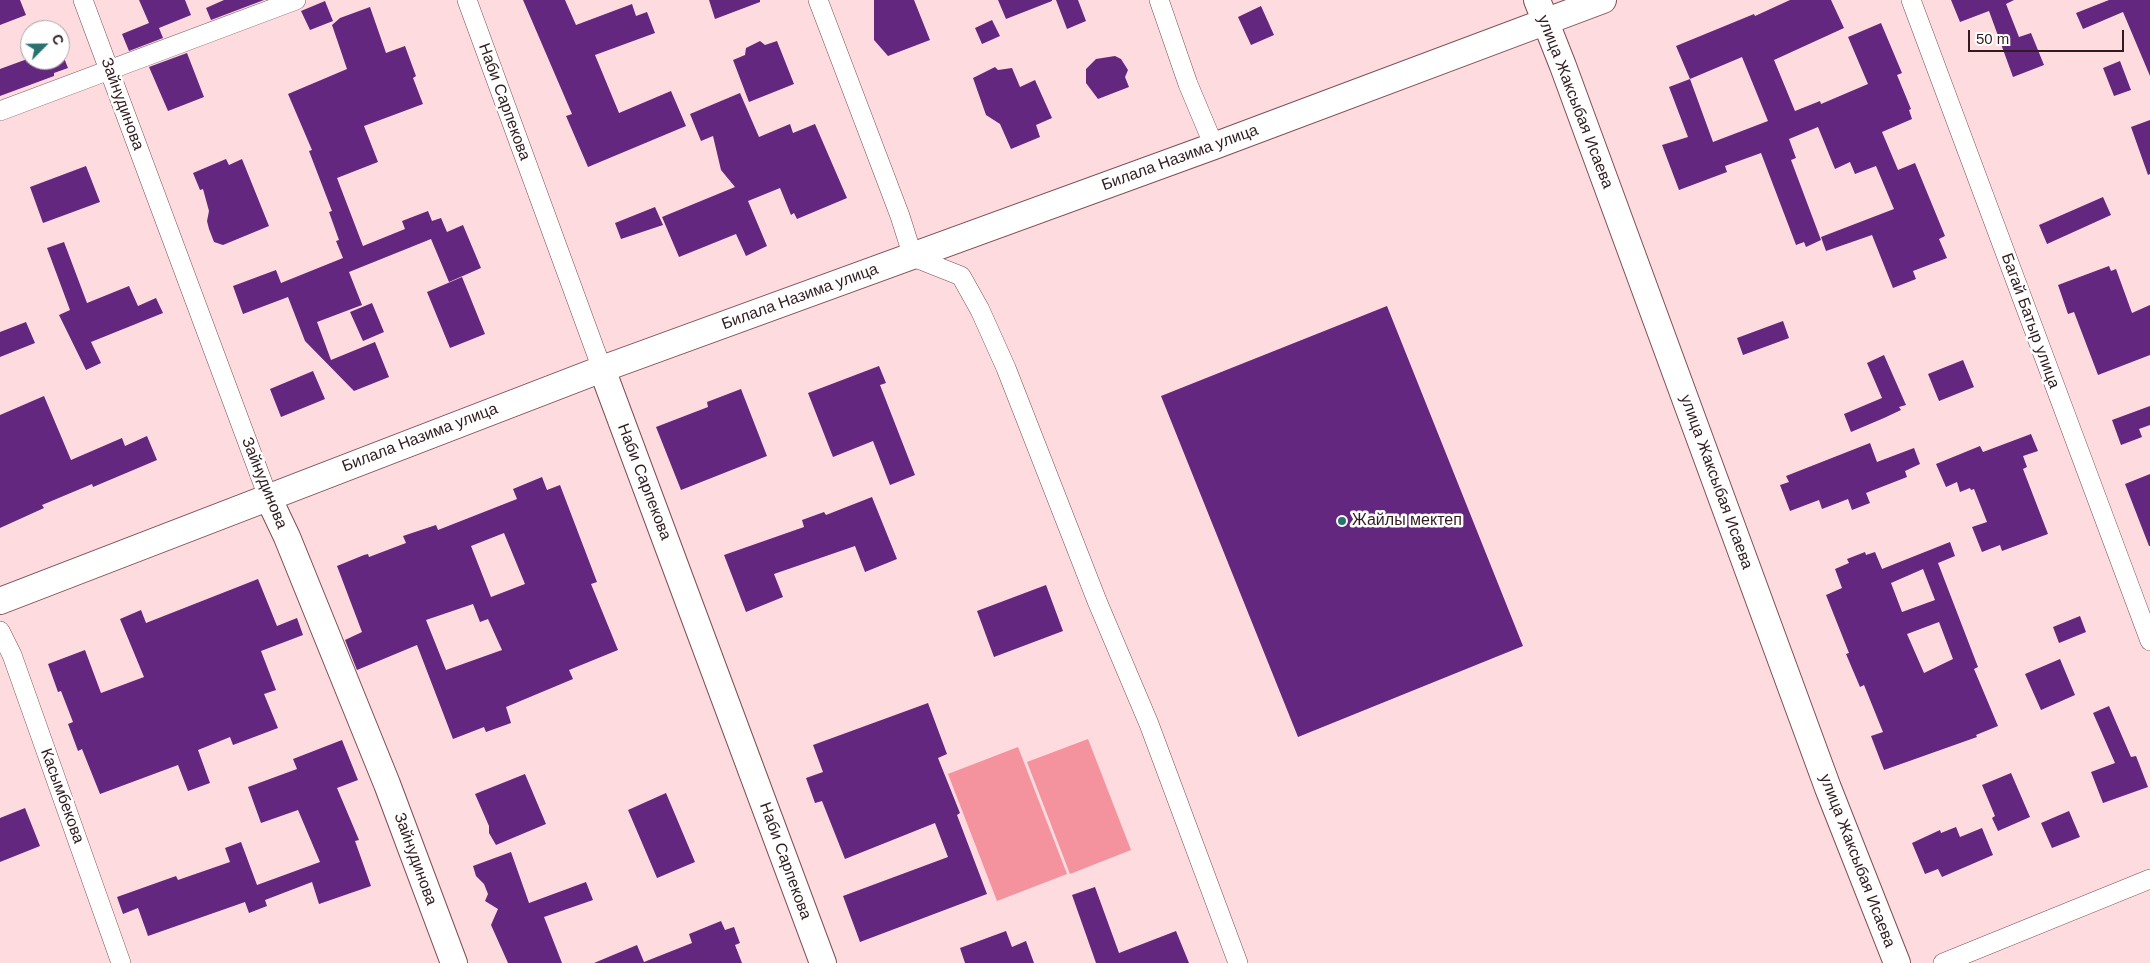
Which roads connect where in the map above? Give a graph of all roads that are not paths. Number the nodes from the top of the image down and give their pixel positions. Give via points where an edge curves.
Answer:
1 (83, 0) edge
2 (296, 0) edge
3 (466, 0) edge
4 (818, 0) edge
5 (1159, 0) edge
6 (1603, 0) edge
7 (1911, 0) edge
8 (1541, 11) edge
9 (109, 69) junction
10 (0, 111) edge
11 (1214, 146) junction
12 (913, 257) junction
13 (602, 369) junction
14 (268, 496) junction
15 (0, 601) edge
16 (0, 631) edge
17 (2150, 641) edge
18 (2150, 879) edge
19 (121, 963) edge
20 (454, 963) edge
21 (823, 963) edge
22 (1238, 963) edge
23 (1897, 963) edge
24 (1943, 963) edge

1 - 9 street, Зайнудинова
2 - 9 street
3 - 13 street, Наби Сарпекова
4 - 12 street
5 - 11 street
6 - 8 street, Билала Назима улица
7 - 17 street, Багай Батыр улица
8 - 11 street, Билала Назима улица
8 - 23 street, улица Жаксыбая Исаева via 1828,788
9 - 10 street
9 - 14 street, Зайнудинова
11 - 12 street, Билала Назима улица
12 - 13 street, Билала Назима улица
12 - 22 street via 961,276 980,310 1149,724
13 - 14 street, Билала Назима улица
13 - 21 street, Наби Сарпекова
14 - 15 street, Билала Назима улица
14 - 20 street, Зайнудинова via 387,784
16 - 19 street, Касымбекова via 12,655
18 - 24 street

